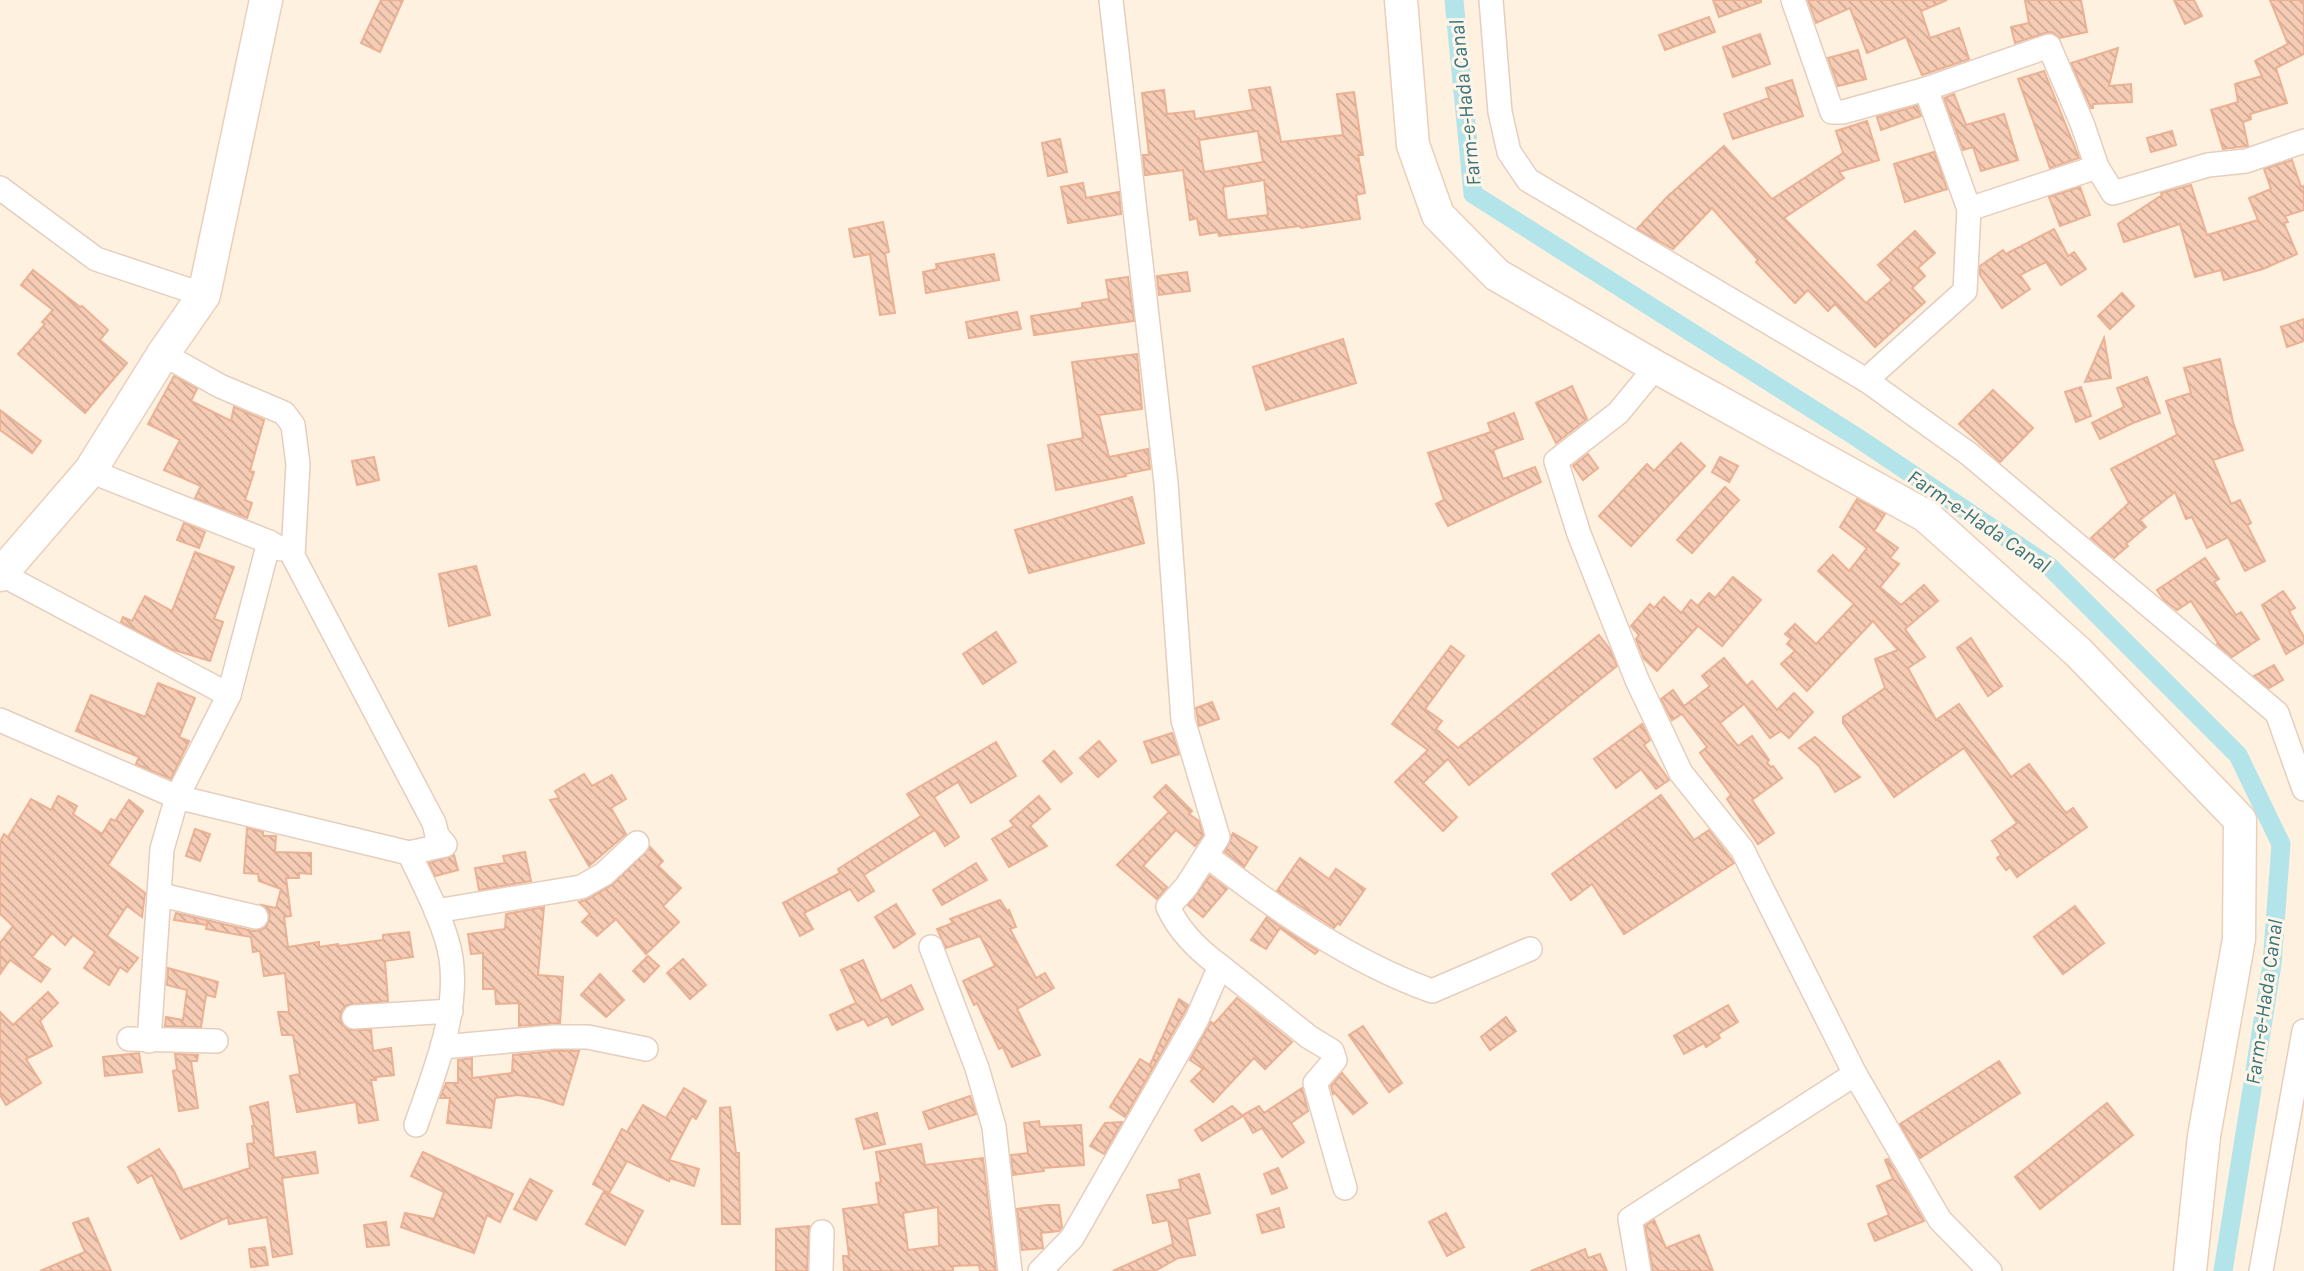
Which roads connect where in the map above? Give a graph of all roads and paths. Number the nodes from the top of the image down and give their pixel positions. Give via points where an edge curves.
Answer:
1 (266, 0) edge
2 (1111, 0) edge
3 (1401, 0) edge
4 (1491, 0) edge
5 (1793, 0) edge
6 (1926, 89) junction
7 (2304, 141) edge
8 (2097, 167) junction
9 (0, 188) edge
10 (1969, 209) junction
11 (204, 295) junction
12 (163, 354) junction
13 (1656, 367) junction
14 (1866, 380) junction
15 (90, 471) junction
16 (269, 542) junction
17 (293, 556) junction
18 (0, 575) edge
19 (229, 695) junction
20 (0, 720) edge
21 (2302, 778) edge
22 (177, 797) junction
23 (637, 843) dead end
24 (408, 853) junction
25 (1207, 856) junction
26 (161, 895) junction
27 (436, 911) junction
28 (256, 917) dead end
29 (931, 947) dead end
30 (1530, 949) dead end
31 (1220, 966) junction
32 (451, 1011) junction
33 (354, 1017) dead end
34 (2304, 1031) edge
35 (216, 1041) dead end
36 (442, 1046) junction
37 (646, 1049) dead end
38 (1855, 1074) junction
39 (416, 1125) dead end
40 (1345, 1188) dead end
41 (822, 1232) dead end
42 (821, 1271) edge
43 (1010, 1271) edge
44 (1040, 1271) edge
45 (1639, 1271) edge
46 (1990, 1271) edge
47 (2190, 1271) edge
48 (2261, 1271) edge

1 - 11 street
2 - 25 street via 1166,483 1183,720 1218,837
3 - 13 street via 1413,145 1438,215 1497,275
4 - 14 street via 1500,112 1509,152 1528,180
5 - 6 street via 1832,112
6 - 8 street via 2049,46
6 - 10 street
7 - 8 street via 2246,161 2208,165 2113,193
8 - 10 street
9 - 11 street via 96,259
10 - 14 street via 1965,291
11 - 12 street
12 - 15 street
12 - 17 street via 220,386 284,413 293,425 298,464
13 - 38 street via 1618,413 1556,461 1579,534 1632,668 1681,773 1742,849
13 - 47 street via 1926,516 2078,652 2240,820 2239,939 2204,1136
14 - 21 street via 1969,454 2277,713
15 - 16 street
15 - 18 street
16 - 17 street
16 - 19 street
17 - 24 street via 445,845
18 - 19 street
19 - 22 street
20 - 22 street
22 - 24 street
22 - 26 street via 162,849
23 - 27 street via 604,874 581,887
24 - 27 street
25 - 30 street via 1290,919 1394,977 1432,991
25 - 31 street via 1168,907 1176,925
26 - 28 street
26 - 35 street via 139,1040
27 - 32 street via 451,957
29 - 43 street via 994,1127
31 - 40 street via 1332,1051 1335,1060 1315,1083
31 - 44 street via 1197,1018 1072,1238
32 - 33 street
32 - 36 street
34 - 48 street
36 - 37 street via 588,1037
36 - 39 street
38 - 45 street via 1630,1219
38 - 46 street via 1940,1220
41 - 42 street

